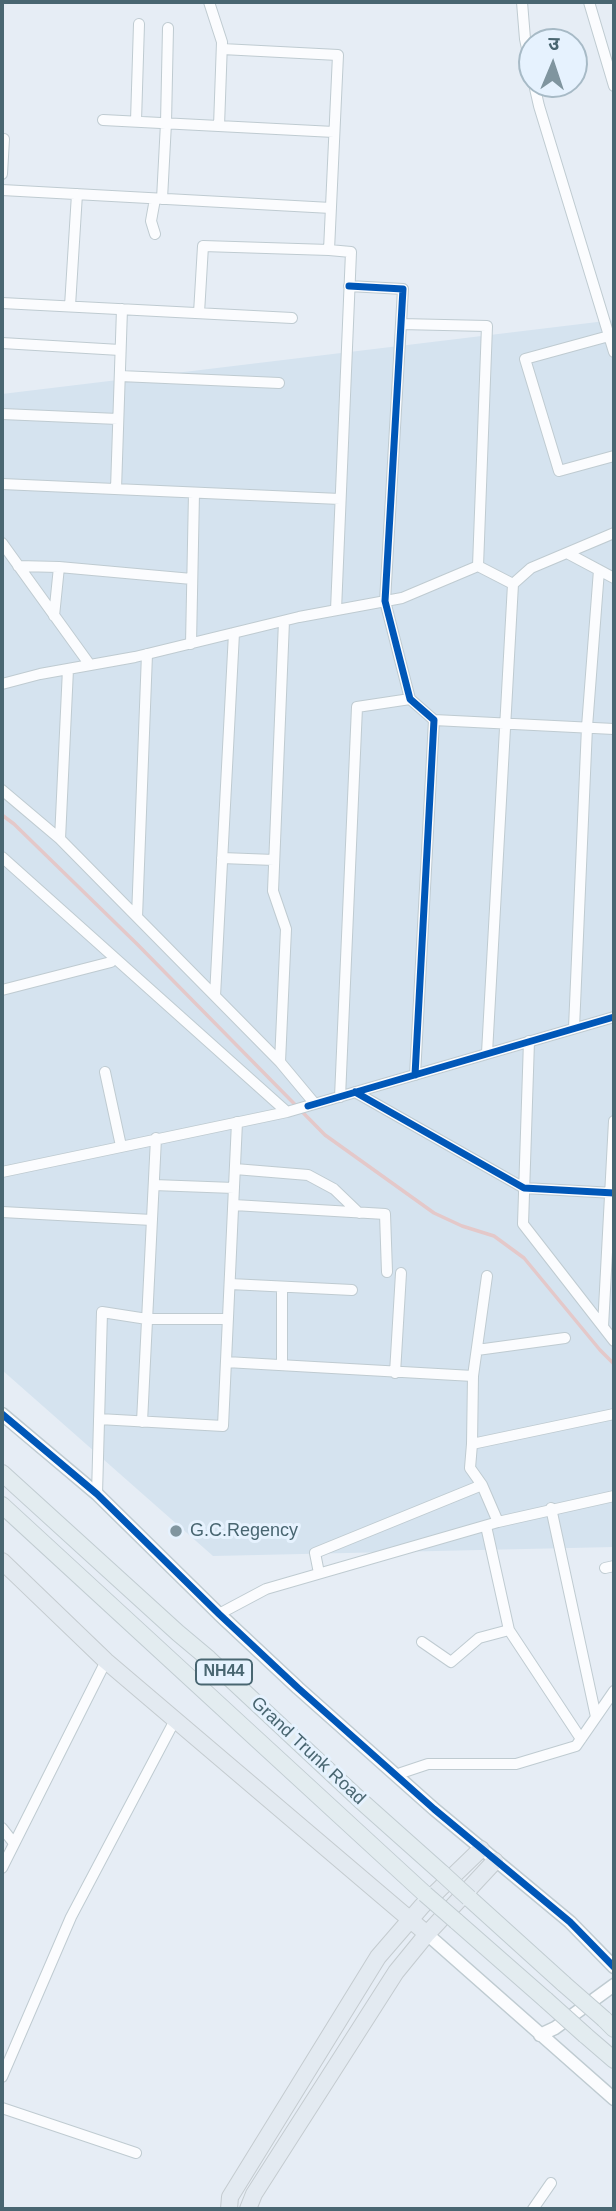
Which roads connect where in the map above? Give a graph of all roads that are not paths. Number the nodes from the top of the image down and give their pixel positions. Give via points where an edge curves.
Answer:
1 (209, 2) edge
2 (522, 2) edge
3 (589, 2) edge
4 (139, 24) dead end
5 (168, 28) dead end
6 (524, 28) edge
7 (222, 49) junction
8 (611, 62) edge
9 (614, 86) edge
10 (537, 98) edge
11 (103, 120) dead end
12 (136, 121) junction
13 (166, 123) junction
14 (219, 126) junction
15 (334, 132) junction
16 (2, 139) edge
17 (2, 174) edge
18 (2, 190) edge
19 (77, 194) junction
20 (159, 199) junction
21 (331, 208) junction
22 (155, 234) dead end
23 (329, 250) junction
24 (349, 286) junction
25 (2, 303) edge
26 (70, 306) junction
27 (122, 309) junction
28 (199, 313) junction
29 (292, 318) dead end
30 (401, 324) junction
31 (609, 336) junction
32 (2, 343) edge
33 (120, 350) junction
34 (614, 352) edge
35 (120, 376) junction
36 (279, 383) dead end
37 (2, 414) edge
38 (118, 419) junction
39 (614, 456) edge
40 (2, 484) edge
41 (116, 489) junction
42 (194, 493) junction
43 (340, 499) junction
44 (614, 533) edge
45 (2, 543) edge
46 (567, 553) junction
47 (18, 566) junction
48 (478, 566) junction
49 (59, 567) junction
50 (599, 570) junction
51 (614, 578) edge
52 (192, 579) junction
53 (513, 583) junction
54 (386, 601) junction
55 (336, 610) junction
56 (54, 616) junction
57 (284, 621) junction
58 (234, 633) junction
59 (191, 644) junction
60 (147, 654) junction
61 (90, 665) junction
62 (68, 669) junction
63 (2, 684) edge
64 (410, 699) junction
65 (434, 720) junction
66 (506, 723) junction
67 (587, 727) junction
68 (614, 729) edge
69 (2, 790) edge
70 (60, 839) junction
71 (2, 857) edge
72 (222, 858) junction
73 (274, 860) junction
74 (137, 917) junction
75 (111, 962) dead end
76 (2, 990) edge
77 (215, 996) junction
78 (614, 1017) edge
79 (574, 1028) junction
80 (529, 1041) junction
81 (487, 1053) junction
82 (280, 1062) junction
83 (105, 1072) dead end
84 (415, 1075) junction
85 (355, 1092) junction
86 (340, 1097) junction
87 (311, 1105) junction
88 (289, 1112) junction
89 (614, 1121) edge
90 (237, 1122) junction
91 (156, 1138) junction
92 (121, 1146) junction
93 (235, 1169) junction
94 (2, 1172) edge
95 (154, 1185) junction
96 (234, 1188) junction
97 (524, 1188) junction
98 (612, 1193) edge
99 (233, 1205) junction
100 (2, 1212) edge
101 (359, 1213) junction
102 (152, 1220) junction
103 (387, 1272) dead end
104 (401, 1273) dead end
105 (487, 1276) dead end
106 (230, 1284) junction
107 (282, 1287) junction
108 (352, 1290) dead end
109 (229, 1319) junction
110 (147, 1320) junction
111 (603, 1327) junction
112 (565, 1338) dead end
113 (614, 1341) edge
114 (477, 1350) junction
115 (226, 1362) junction
116 (282, 1365) junction
117 (395, 1373) junction
118 (473, 1376) junction
119 (2, 1414) edge
120 (614, 1414) edge
121 (99, 1419) junction
122 (142, 1422) junction
123 (472, 1444) junction
124 (2, 1473) edge
125 (482, 1485) junction
126 (97, 1494) junction
127 (614, 1496) edge
128 (2, 1505) edge
129 (551, 1508) junction
130 (498, 1522) junction
131 (486, 1526) junction
132 (2, 1561) edge
133 (319, 1573) junction
134 (219, 1614) junction
135 (509, 1630) junction
136 (422, 1642) dead end
137 (106, 1661) junction
138 (614, 1691) edge
139 (596, 1717) junction
140 (175, 1720) junction
141 (581, 1739) junction
142 (401, 1773) dead end
143 (2, 1828) edge
144 (13, 1842) junction
145 (481, 1849) junction
146 (5, 1856) edge
147 (495, 1861) junction
148 (2, 1868) edge
149 (410, 1919) junction
150 (427, 1934) junction
151 (614, 1967) edge
152 (614, 1985) edge
153 (609, 2024) edge
154 (540, 2035) junction
155 (614, 2060) edge
156 (2, 2077) edge
157 (614, 2099) edge
158 (2, 2108) edge
159 (136, 2153) dead end
160 (551, 2183) dead end
161 (229, 2209) edge
162 (248, 2209) edge
163 (533, 2209) edge

1 - 7 street
2 - 6 street
3 - 8 street
4 - 12 street
5 - 13 street
7 - 14 street
7 - 15 street via 338,55
8 - 9 street
10 - 31 street
11 - 12 street
12 - 13 street
13 - 14 street
13 - 20 street
14 - 15 street
15 - 21 street
16 - 17 street
18 - 19 street
19 - 20 street
19 - 26 street
20 - 21 street
20 - 22 street via 151,221
21 - 23 street
23 - 24 street via 351,252
23 - 28 street via 203,246
24 - 30 street via 403,289
24 - 43 street
25 - 26 street
26 - 27 street
27 - 28 street
27 - 33 street
28 - 29 street
30 - 48 street via 487,326
30 - 54 street
31 - 34 street
31 - 39 street via 525,359 559,471
32 - 33 street
33 - 35 street
35 - 36 street
35 - 38 street
37 - 38 street
38 - 41 street
40 - 41 street
41 - 42 street
42 - 43 street
42 - 52 street
43 - 55 street
44 - 46 street
45 - 47 street
46 - 50 street
46 - 53 street via 531,568
47 - 49 street
47 - 56 street
48 - 53 street
48 - 54 street
49 - 52 street
49 - 56 street
50 - 51 street
50 - 67 street
52 - 59 street
53 - 66 street
54 - 55 street
54 - 64 street
55 - 57 street
56 - 61 street
57 - 58 street
57 - 73 street
58 - 59 street
58 - 72 street
59 - 60 street
60 - 61 street
60 - 74 street
61 - 62 street
62 - 63 street
62 - 70 street
64 - 65 street
64 - 86 street via 357,707
65 - 66 street
65 - 84 street
66 - 67 street
66 - 81 street
67 - 68 street
67 - 79 street
69 - 70 street
70 - 74 street
71 - 88 street
72 - 73 street
72 - 77 street
73 - 82 street via 273,891 286,929
74 - 77 street
75 - 76 street
77 - 82 street
78 - 79 street
79 - 80 street
80 - 81 street
80 - 97 street
81 - 84 street
82 - 87 street
83 - 92 street
84 - 85 street
85 - 86 street
85 - 97 street
86 - 87 street
87 - 88 street
88 - 90 street
89 - 98 street
90 - 91 street
90 - 93 street
91 - 92 street
91 - 95 street
92 - 94 street
93 - 96 street
93 - 101 street via 308,1175 334,1188
95 - 96 street
95 - 102 street
96 - 99 street
97 - 98 street
97 - 111 street via 523,1224
98 - 111 street
99 - 101 street
99 - 106 street
100 - 102 street
101 - 103 street via 385,1214
102 - 110 street
104 - 117 street
105 - 114 street
106 - 107 street
106 - 109 street
107 - 108 street
107 - 116 street
109 - 110 street
109 - 115 street
110 - 121 street via 102,1312
110 - 122 street
111 - 113 street
112 - 114 street
114 - 118 street
115 - 116 street
115 - 122 street via 223,1426
116 - 117 street
117 - 118 street
118 - 123 street
119 - 126 street
120 - 123 street
121 - 122 street
121 - 126 street
123 - 125 street via 470,1468
124 - 153 highway, Grand Trunk Road / NH44, bridge
125 - 130 street
125 - 133 street via 315,1553
126 - 134 street
127 - 129 street
128 - 155 highway, Grand Trunk Road / NH44, bridge via 425,1894
129 - 130 street
129 - 139 street
130 - 131 street
131 - 133 street
131 - 135 street
132 - 137 main road
133 - 134 street via 266,1589
134 - 145 street
135 - 136 street via 479,1638 451,1662
135 - 141 street
137 - 140 main road
137 - 144 street
138 - 139 street
139 - 141 street
140 - 149 main road
140 - 156 street via 71,1917
141 - 142 street via 576,1746 516,1764 428,1764
143 - 144 street
144 - 146 street
145 - 147 street
145 - 149 main road
146 - 148 street
147 - 150 main road
147 - 151 street via 570,1922
149 - 150 main road
149 - 161 main road via 379,1956 230,2197
150 - 154 street
150 - 162 main road via 396,1972
152 - 154 street
154 - 157 street
158 - 159 street
160 - 163 street

